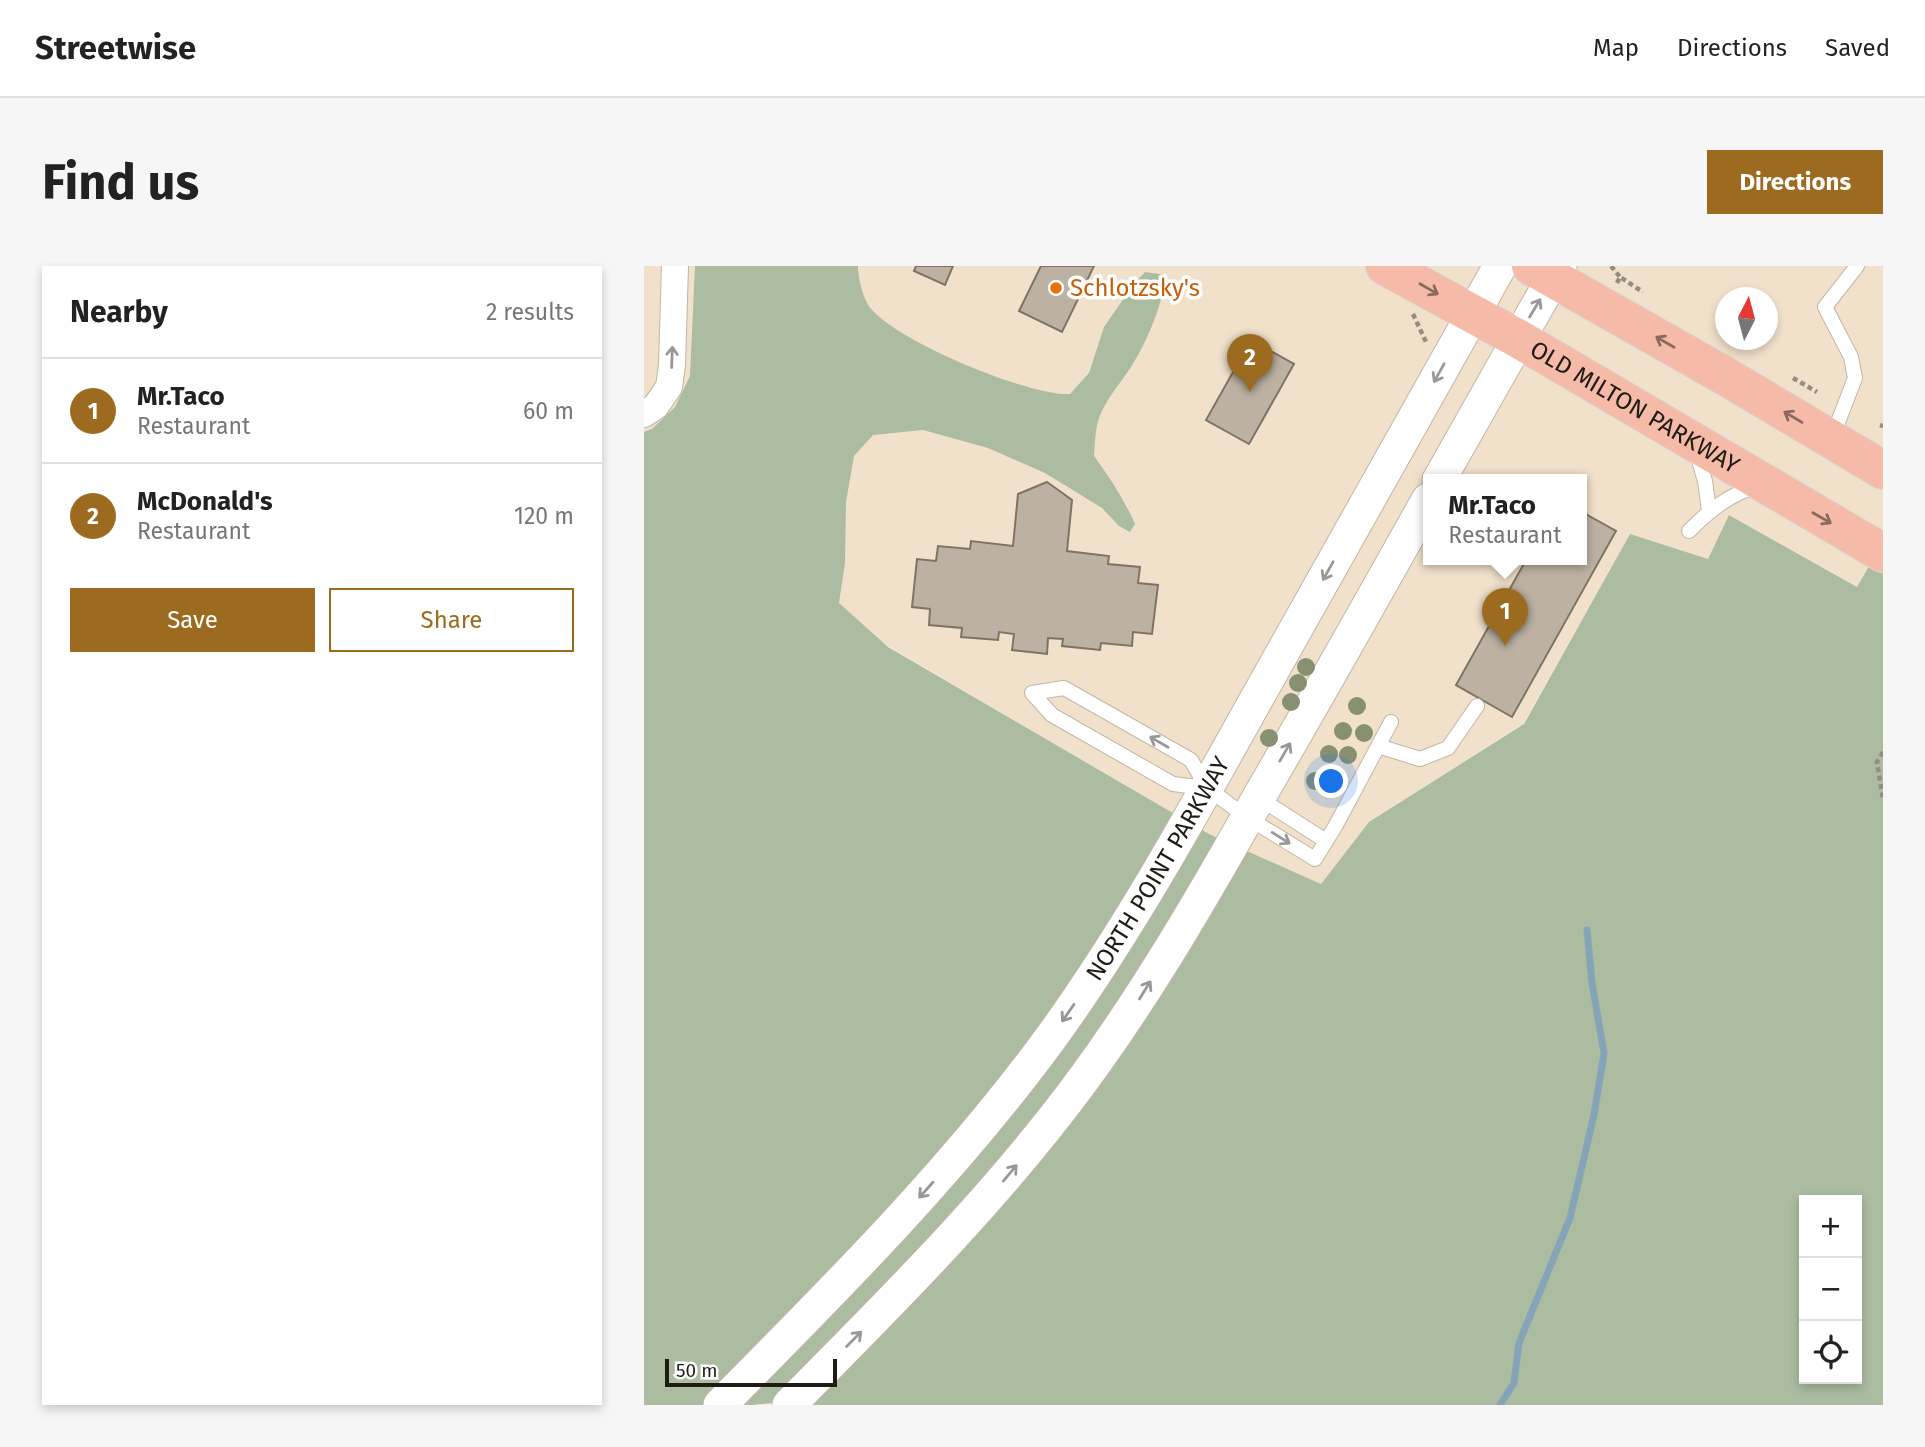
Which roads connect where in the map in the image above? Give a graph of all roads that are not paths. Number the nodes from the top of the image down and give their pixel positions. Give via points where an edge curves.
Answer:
1 (675, 266) edge
2 (1385, 266) edge
3 (1500, 266) edge
4 (1857, 266) edge
5 (1548, 270) edge
6 (1473, 314) junction
7 (1517, 338) junction
8 (644, 414) edge
9 (1831, 440) junction
10 (1693, 443) junction
11 (1883, 470) edge
12 (1443, 474) edge
13 (1763, 484) junction
14 (1423, 509) edge
15 (1709, 511) junction
16 (1689, 531) dead end
17 (1883, 553) edge
18 (1477, 706) dead end
19 (1391, 722) dead end
20 (1378, 746) junction
21 (1207, 788) junction
22 (1253, 808) junction
23 (1326, 841) junction
24 (720, 1405) edge
25 (789, 1405) edge

8 -> 1 street via 669,387
2 -> 6 highway, OLD MILTON PARKWAY
3 - 6 street, NORTH POINT PARKWAY
4 - 9 lane via 1825,307 1851,356 1856,378
7 -> 5 street
9 -> 5 highway
6 - 7 highway, OLD MILTON PARKWAY
6 -> 21 street, NORTH POINT PARKWAY
7 - 10 highway, OLD MILTON PARKWAY
7 - 12 street
9 - 11 highway
10 - 13 highway, OLD MILTON PARKWAY
10 - 15 lane
13 - 15 lane via 1731,496
13 -> 17 highway, OLD MILTON PARKWAY
22 -> 14 street, NORTH POINT PARKWAY
15 - 16 lane
18 - 20 lane via 1448,748 1420,759
19 - 20 lane
20 - 23 lane
21 -> 21 lane via 1191,760 1064,688 1032,693 1052,715 1173,784
21 - 22 lane
21 -> 24 street, NORTH POINT PARKWAY via 1098,969 997,1109 899,1221
22 - 23 lane
22 -> 23 lane via 1315,859
25 -> 22 street, NORTH POINT PARKWAY via 942,1250 1034,1144 1133,1010

